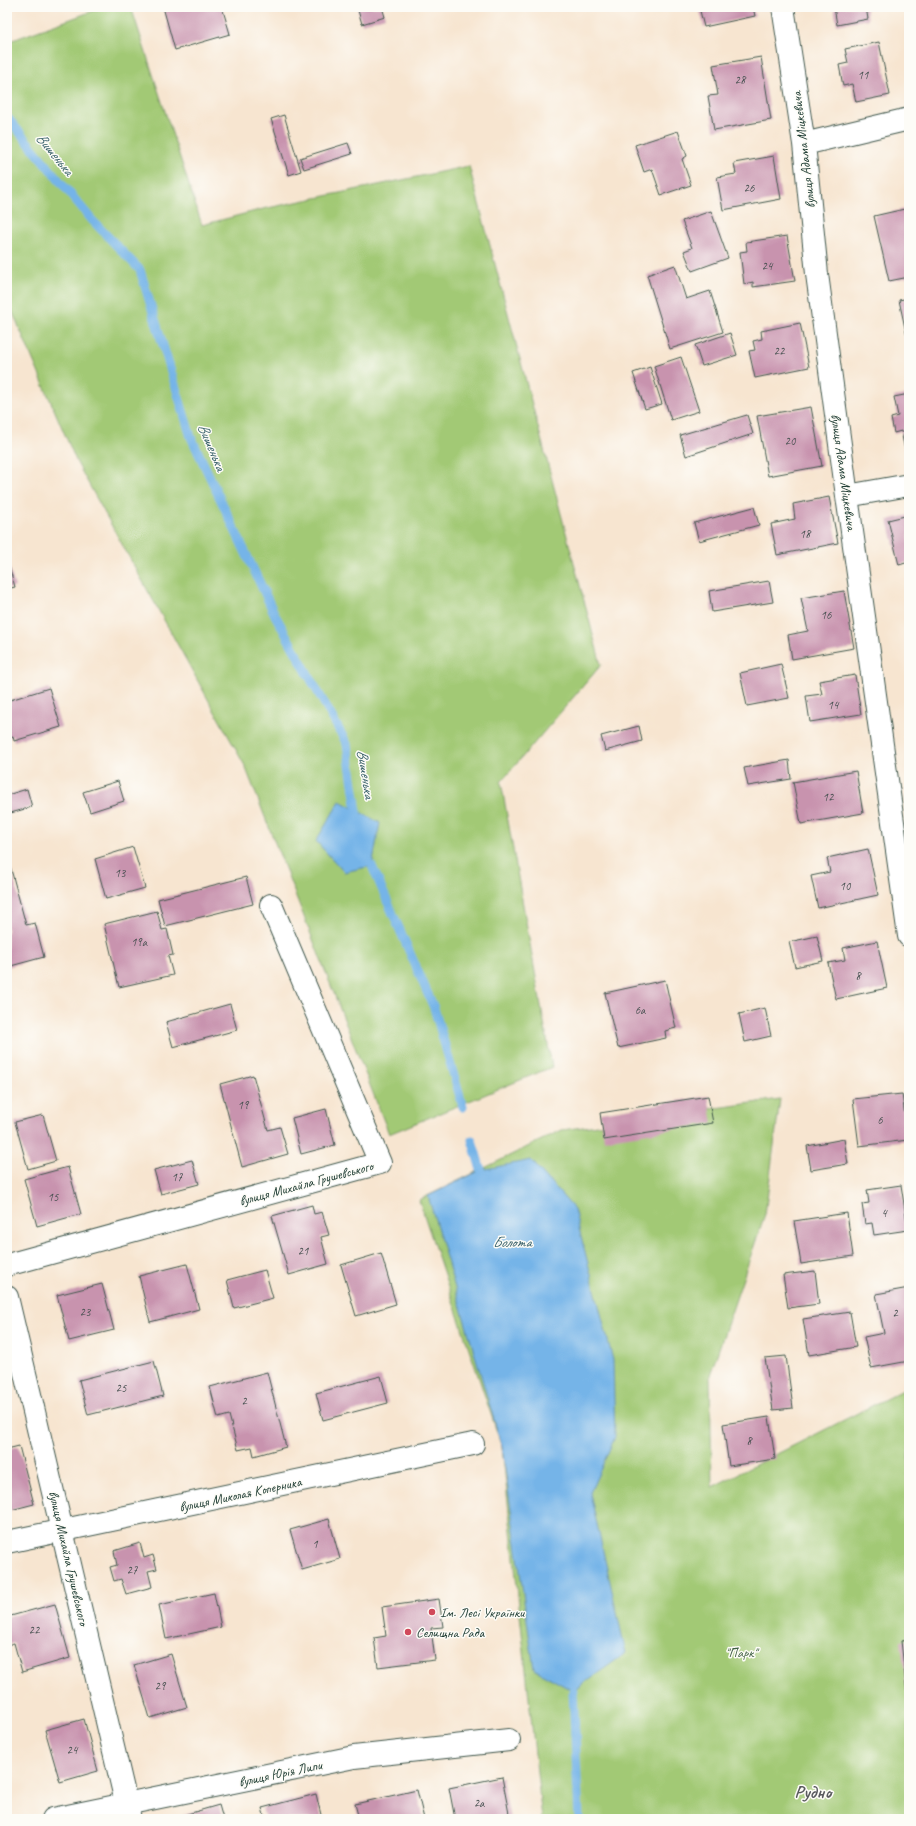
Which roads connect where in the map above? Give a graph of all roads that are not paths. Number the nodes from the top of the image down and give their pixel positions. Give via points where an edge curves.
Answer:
1 (783, 7) edge
2 (909, 119) edge
3 (804, 144) junction
4 (909, 485) edge
5 (847, 496) junction
6 (902, 820) edge
7 (271, 905) dead end
8 (909, 936) edge
9 (7, 1265) edge
10 (7, 1297) edge
11 (472, 1444) dead end
12 (63, 1531) junction
13 (7, 1542) edge
14 (509, 1740) dead end
15 (128, 1812) edge
16 (53, 1819) edge

1 - 3 street, вулиця Адама Міцкевича
2 - 3 street
3 - 5 street, вулиця Адама Міцкевича via 817,274
4 - 5 street
5 - 6 street, вулиця Адама Міцкевича
6 - 8 street, вулиця Адама Міцкевича
7 - 9 street, вулиця Михайла Грушевського via 380,1163
10 - 12 street, вулиця Михайла Грушевського
11 - 12 street, вулиця Миколая Коперника
12 - 13 street, вулиця Миколая Коперника
12 - 15 street, вулиця Михайла Грушевського
14 - 15 street, вулиця Юрія Липи via 354,1757
15 - 16 street, вулиця Юрія Липи

